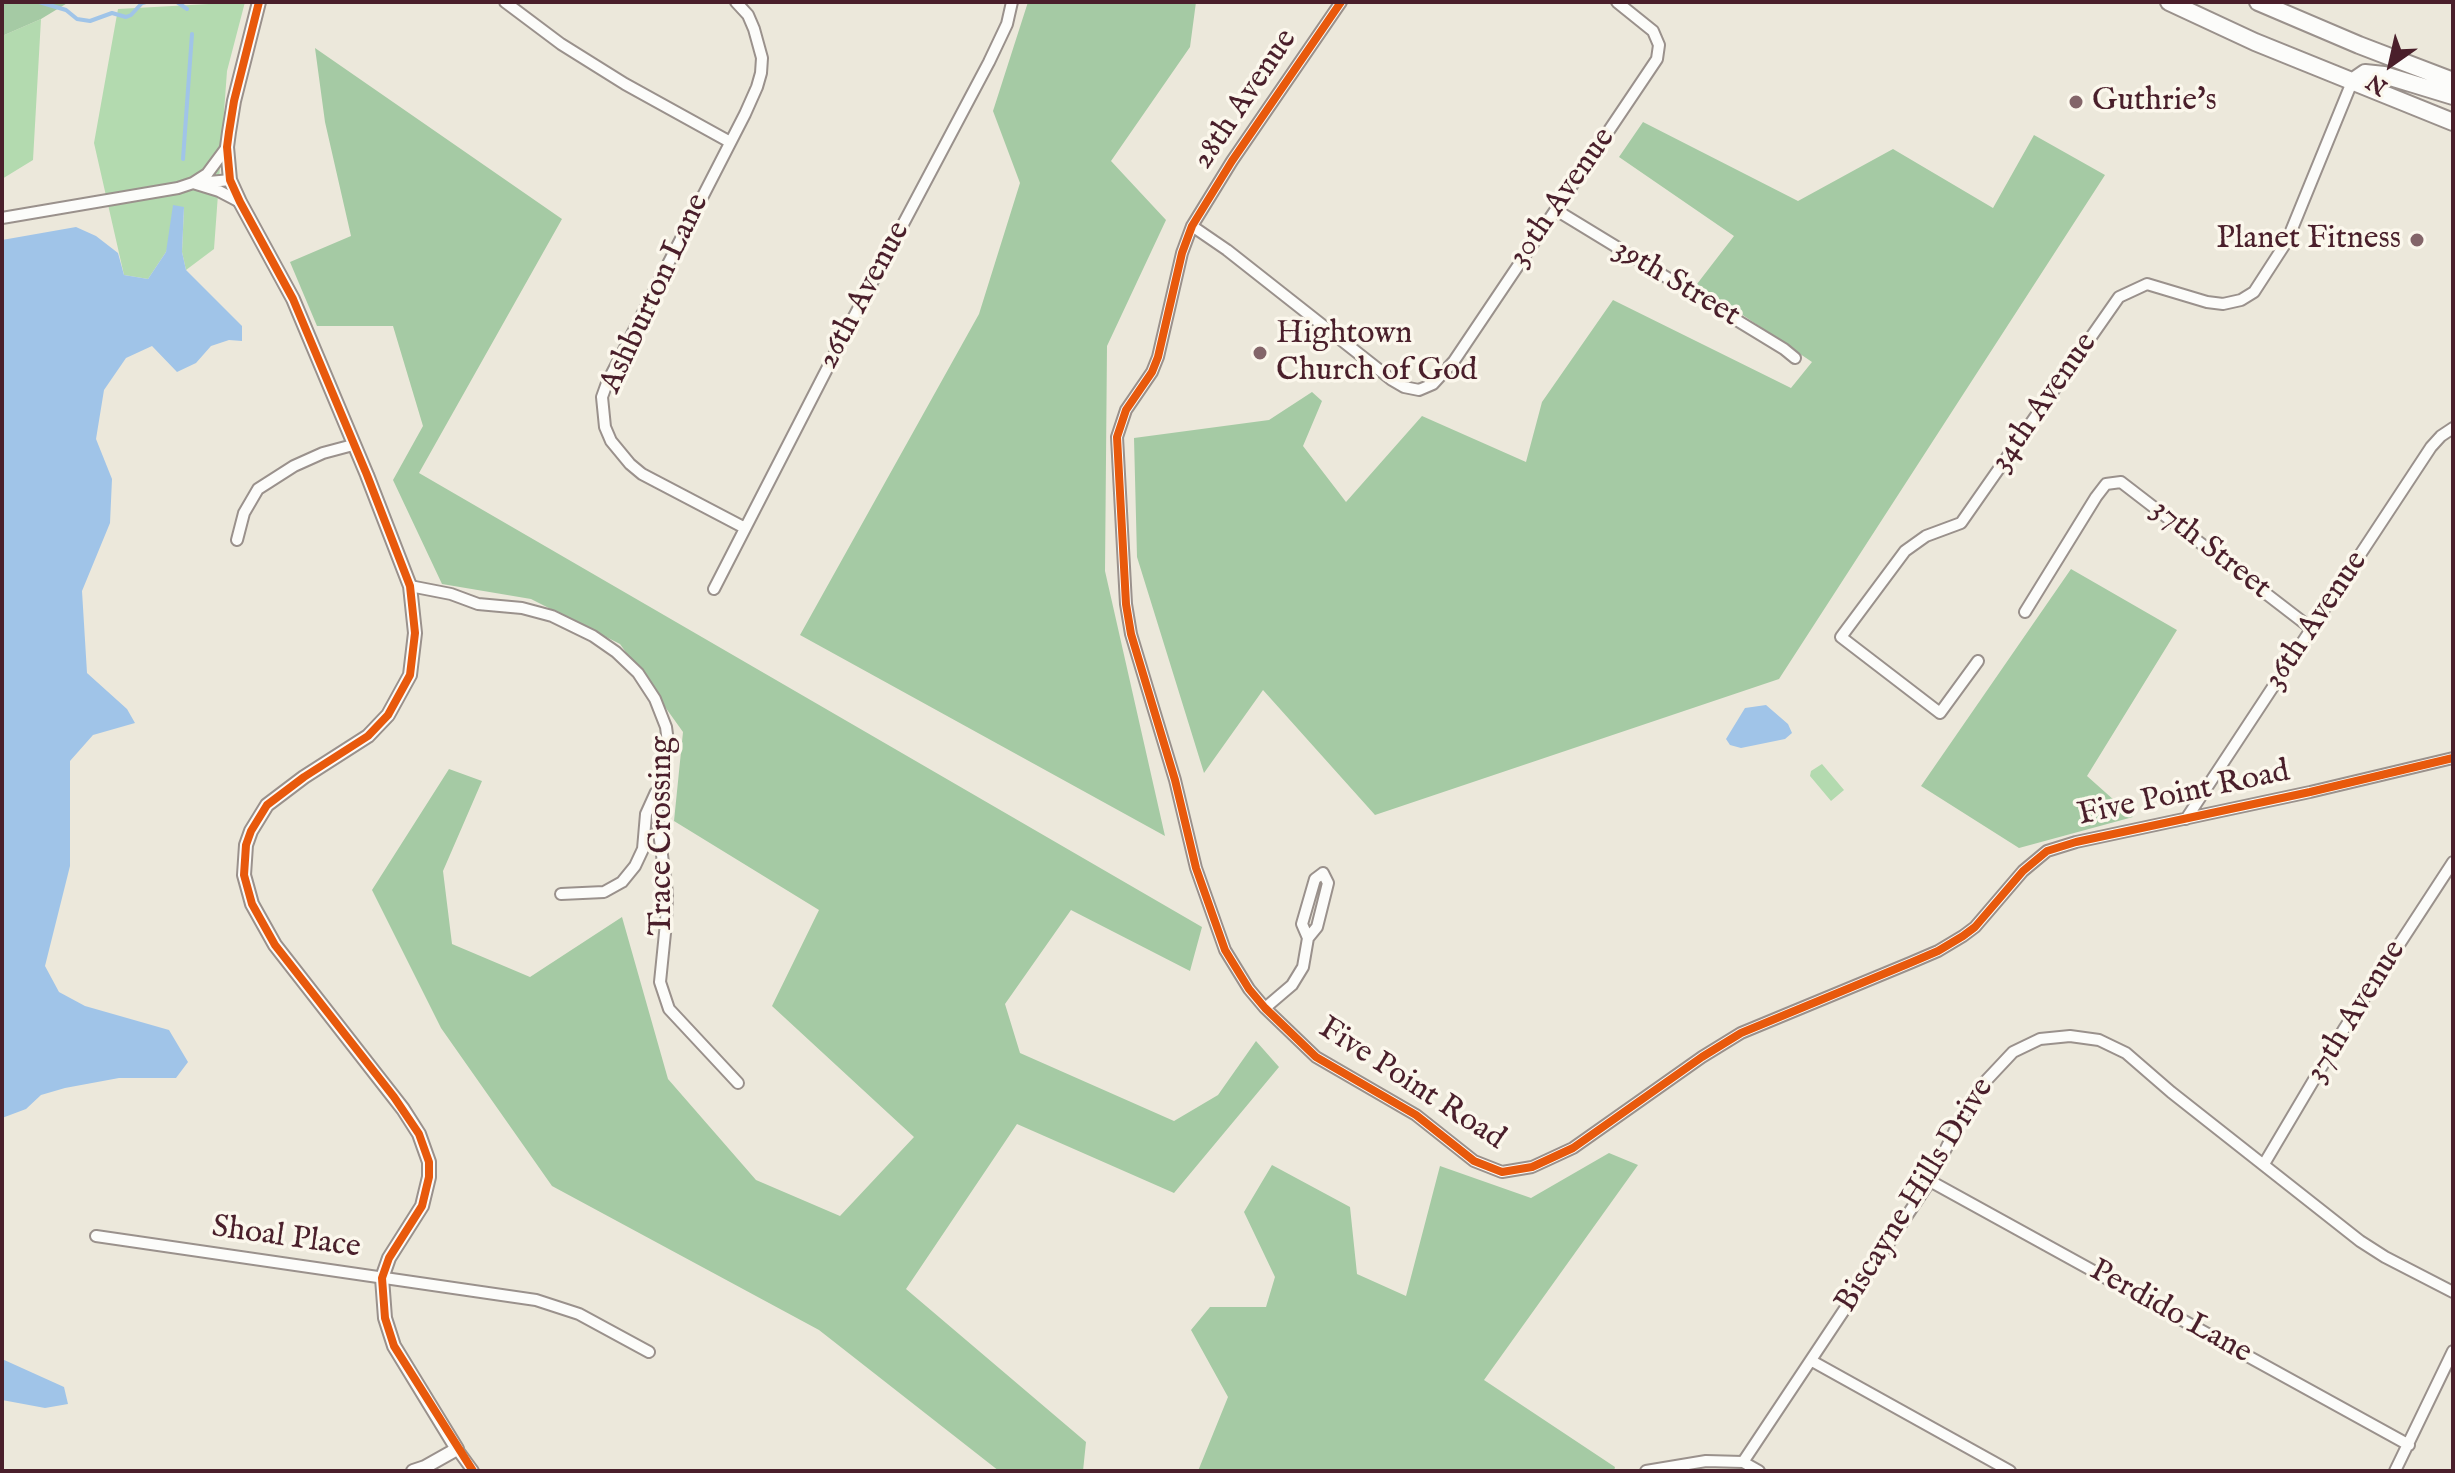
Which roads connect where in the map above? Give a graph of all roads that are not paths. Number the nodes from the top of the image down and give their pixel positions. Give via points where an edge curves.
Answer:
1 (259, 2) edge
2 (505, 2) edge
3 (736, 2) edge
4 (1012, 2) edge
5 (1341, 2) edge
6 (1617, 2) edge
7 (2169, 2) edge
8 (2258, 2) edge
9 (2453, 81) edge
10 (2352, 82) junction
11 (2453, 96) edge
12 (2453, 122) edge
13 (730, 142) junction
14 (227, 147) junction
15 (230, 180) junction
16 (193, 183) junction
17 (240, 202) junction
18 (1556, 210) junction
19 (2, 218) edge
20 (1192, 226) junction
21 (1795, 358) dead end
22 (2453, 428) edge
23 (353, 445) junction
24 (745, 528) junction
25 (237, 540) dead end
26 (410, 586) junction
27 (714, 589) dead end
28 (2025, 612) dead end
29 (2312, 629) junction
30 (1978, 661) dead end
31 (2453, 758) edge
32 (659, 787) junction
33 (2186, 819) junction
34 (2453, 862) edge
35 (561, 894) dead end
36 (1308, 903) junction
37 (1322, 907) junction
38 (1308, 938) junction
39 (1265, 1008) junction
40 (738, 1083) dead end
41 (2264, 1164) junction
42 (1930, 1181) junction
43 (96, 1236) dead end
44 (382, 1278) junction
45 (2453, 1292) edge
46 (2453, 1351) edge
47 (649, 1352) dead end
48 (1812, 1361) junction
49 (2409, 1445) junction
50 (457, 1449) junction
51 (1743, 1462) junction
52 (413, 1471) edge
53 (473, 1471) edge
54 (1646, 1471) edge
55 (1759, 1471) edge
56 (2010, 1471) edge
57 (2395, 1471) edge

1 - 14 street
2 - 13 street via 625,84
3 - 13 street, Ashburton Lane via 748,15 762,58 757,87
4 - 24 street, 26th Avenue via 989,62
5 - 20 street, 28th Avenue
6 - 18 street, 30th Avenue via 1653,31 1657,59
7 - 10 highway
8 - 9 highway
10 - 11 highway via 2365,73 2384,75
10 - 12 highway
10 - 30 street, 34th Avenue via 2287,241 2254,292 2223,304 2147,284 2119,297 1961,523 1926,536 1905,551 1841,637 1940,713
13 - 24 street, Ashburton Lane via 602,397 605,427 630,464
14 - 15 street
14 - 16 street
15 - 16 street
15 - 17 street
16 - 17 street
16 - 19 street
17 - 23 street via 293,299
18 - 20 street, 30th Avenue via 1454,361 1433,384 1419,390 1392,380
18 - 21 street, 39th Street
20 - 39 street, Five Point Road via 1158,357 1126,410 1117,437 1126,604 1196,868 1225,950
22 - 29 street, 36th Avenue via 2431,447
23 - 25 street via 294,466 258,489
23 - 26 street
24 - 27 street, 26th Avenue
26 - 32 street, Trace Crossing via 552,616 616,652 638,673 666,727
26 - 44 street via 415,647 397,703 368,736 267,805 246,845 244,875 252,904 275,945 394,1097 419,1134 429,1162 422,1206
28 - 29 street, 37th Street via 2106,484 2121,482
29 - 33 street, 36th Avenue
31 - 33 street, Five Point Road
32 - 35 street via 646,814 643,849 622,882 604,892
32 - 40 street, Trace Crossing via 657,817 667,893 660,982 669,1009
33 - 39 street, Five Point Road via 2047,851 1963,936 1741,1033 1573,1148 1517,1170 1502,1172 1474,1161 1416,1115 1316,1057
34 - 41 street, 37th Avenue
36 - 37 street
36 - 37 street via 1324,869 1328,883
36 - 38 street via 1302,924
37 - 38 street
38 - 39 street via 1298,976
41 - 42 street, Biscayne Hills Drive via 2126,1053 2099,1040 2070,1036 2040,1039 2013,1052 1991,1073 1965,1110
41 - 45 street, Biscayne Hills Drive via 2360,1241
42 - 48 street, Biscayne Hills Drive
42 - 49 street, Perdido Lane
43 - 44 street, Shoal Place
44 - 47 street, Shoal Place via 536,1300 579,1314
44 - 50 street via 394,1346
46 - 49 street
48 - 51 street, Biscayne Hills Drive
48 - 56 street
49 - 57 street
50 - 52 street
50 - 53 street
51 - 54 street via 1706,1461
51 - 55 street

